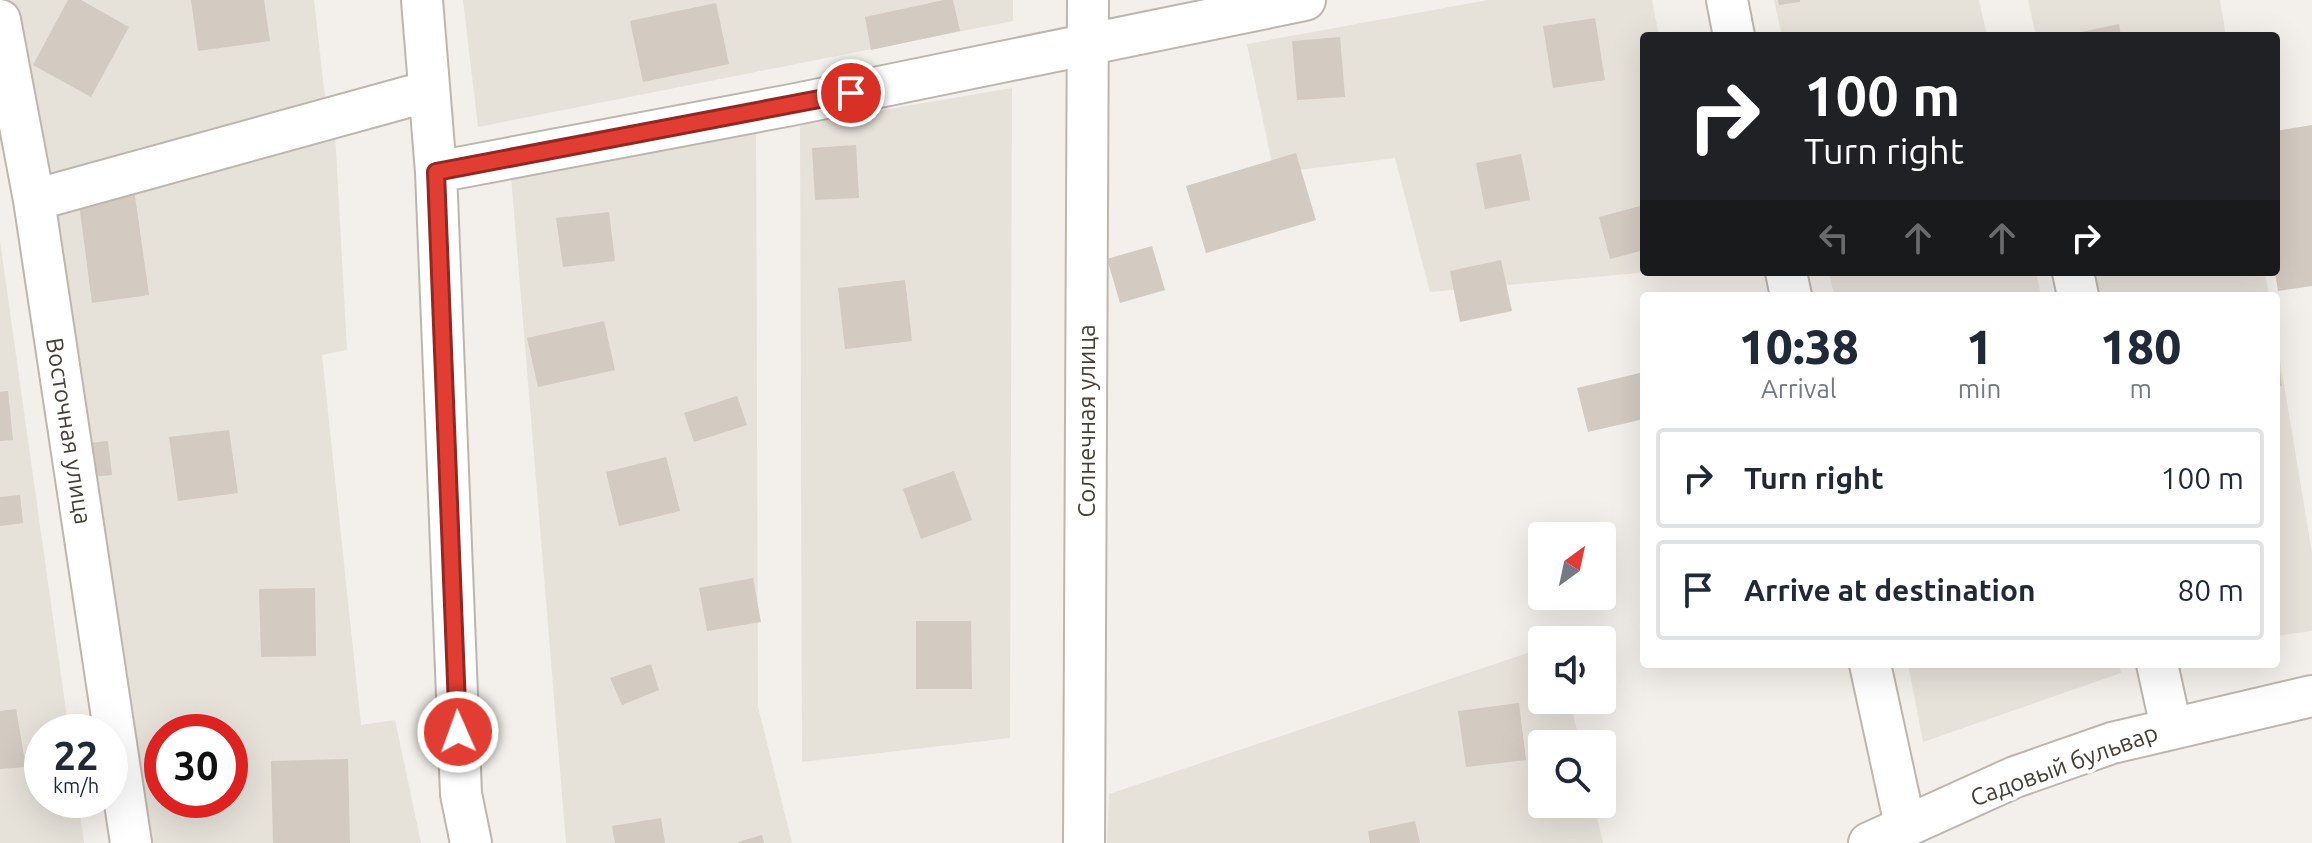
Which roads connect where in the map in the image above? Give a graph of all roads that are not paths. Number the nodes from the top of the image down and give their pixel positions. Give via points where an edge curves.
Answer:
1 (422, 0) edge
2 (1088, 0) edge
3 (1305, 0) edge
4 (1727, 0) edge
5 (0, 20) edge
6 (1733, 32) edge
7 (1088, 46) junction
8 (429, 91) junction
9 (436, 172) junction
10 (34, 200) junction
11 (1871, 668) edge
12 (2158, 668) edge
13 (2312, 696) edge
14 (2171, 727) junction
15 (1905, 825) junction
16 (131, 843) edge
17 (471, 843) edge
18 (1084, 843) edge
19 (1869, 843) edge

1 - 8 street
2 - 7 street, Солнечная улица
3 - 7 street
4 - 6 street
5 - 10 street, Восточная улица
7 - 9 street
7 - 18 street, Солнечная улица
8 - 9 street
8 - 10 street
9 - 17 street via 461,794
10 - 16 street, Восточная улица
11 - 15 street
12 - 14 street
13 - 14 street, Садовый бульвар
14 - 15 street, Садовый бульвар via 2015,777
15 - 19 street, Садовый бульвар

